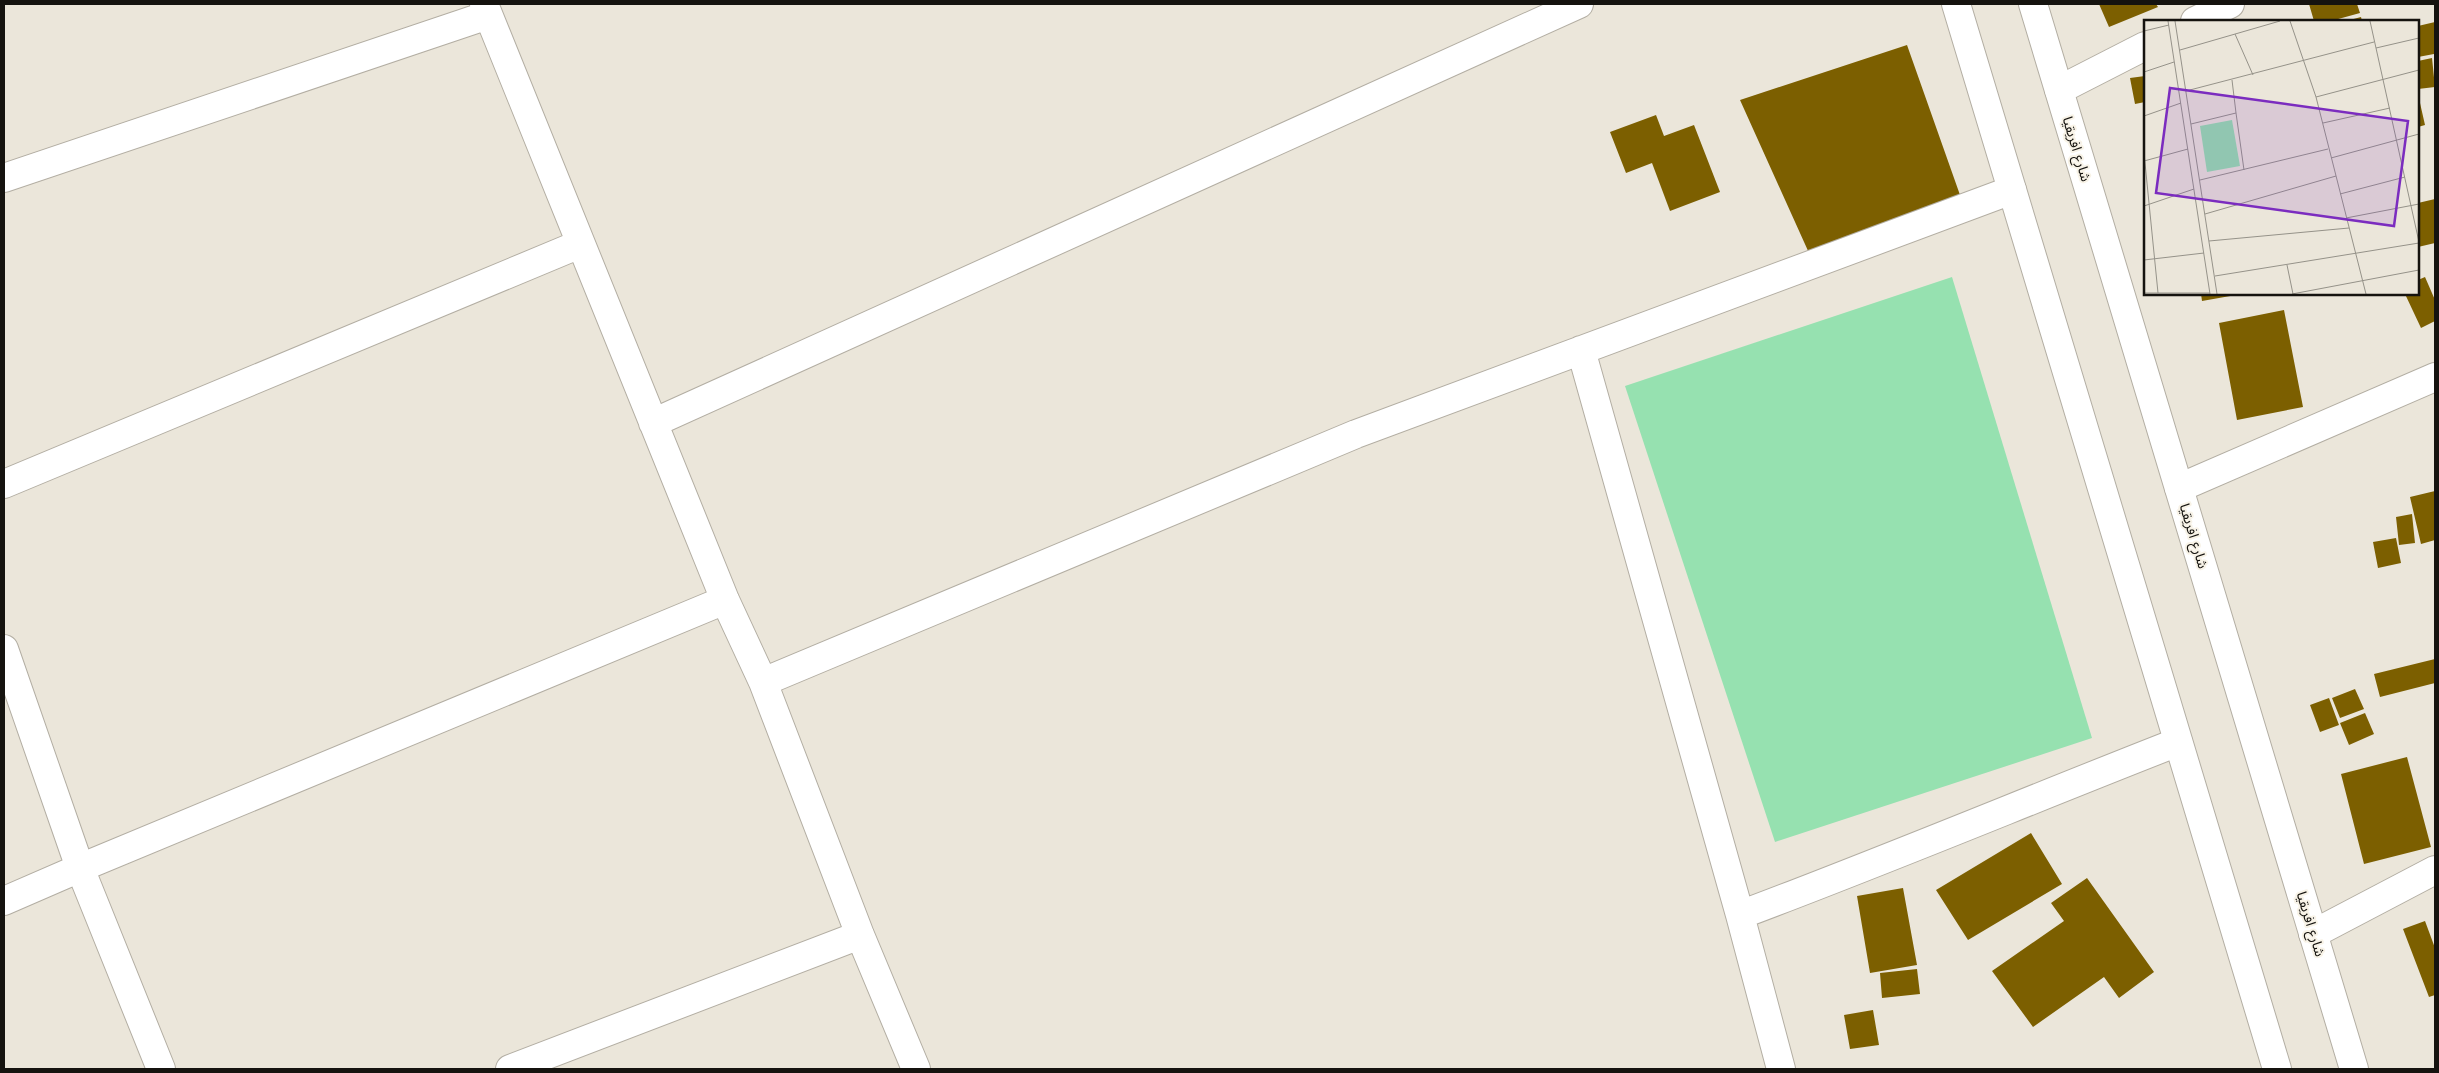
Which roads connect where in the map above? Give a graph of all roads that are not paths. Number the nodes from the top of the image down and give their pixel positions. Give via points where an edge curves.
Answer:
1 (1579, 4) edge
2 (1956, 4) edge
3 (2033, 4) edge
4 (2230, 4) edge
5 (486, 10) edge
6 (2197, 20) edge
7 (2144, 47) edge
8 (2059, 90) junction
9 (4, 178) edge
10 (2012, 190) junction
11 (580, 244) junction
12 (1581, 350) junction
13 (2435, 377) edge
14 (653, 423) junction
15 (4, 484) edge
16 (2179, 488) junction
17 (725, 600) junction
18 (4, 649) edge
19 (764, 682) junction
20 (2178, 742) junction
21 (80, 868) junction
22 (2435, 870) edge
23 (4, 901) edge
24 (1740, 915) junction
25 (2314, 934) junction
26 (860, 935) junction
27 (161, 1069) edge
28 (510, 1069) edge
29 (916, 1069) edge
30 (1781, 1069) edge
31 (2277, 1069) edge
32 (2354, 1069) edge

1 - 14 street
2 - 10 street
3 - 8 street, شارع افريقيا
4 - 6 street
5 - 9 street
5 - 11 street
7 - 8 street
8 - 16 street, شارع افريقيا
10 - 12 street
10 - 20 street
11 - 14 street
11 - 15 street
12 - 19 street via 1356,434
12 - 24 street
13 - 16 street
14 - 17 street
16 - 25 street, شارع افريقيا
17 - 19 street
17 - 21 street
18 - 21 street
19 - 26 street
20 - 24 street via 2028,800 1875,865
20 - 31 street
21 - 23 street
21 - 27 street
22 - 25 street
24 - 30 street
25 - 32 street, شارع افريقيا
26 - 28 street
26 - 29 street

